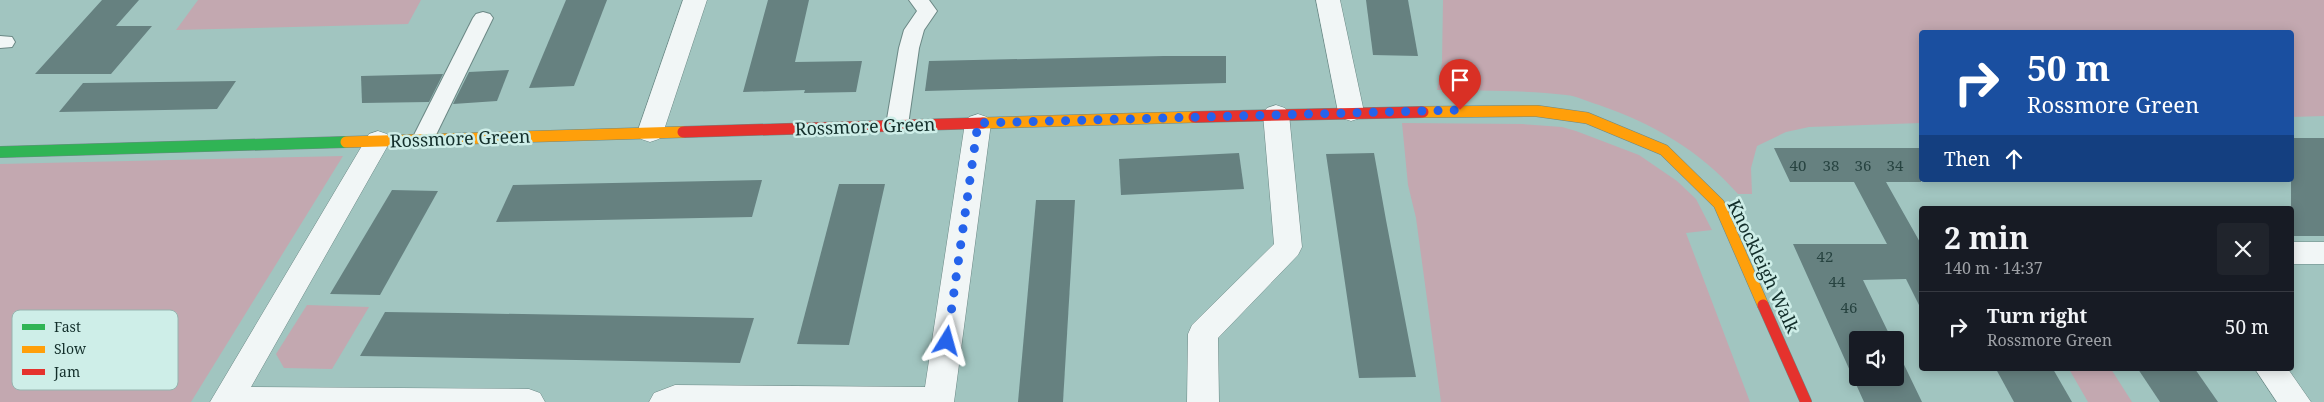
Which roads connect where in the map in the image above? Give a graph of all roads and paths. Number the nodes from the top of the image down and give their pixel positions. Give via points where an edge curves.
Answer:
1 (696, 0) edge
2 (919, 0) edge
3 (1328, 0) edge
4 (483, 18) dead end
5 (1351, 112) junction
6 (1276, 114) junction
7 (978, 123) junction
8 (898, 125) junction
9 (650, 132) junction
10 (423, 139) junction
11 (378, 140) junction
12 (0, 152) edge
13 (2294, 253) edge
14 (2324, 253) edge
15 (2272, 371) edge
16 (226, 401) edge
17 (938, 401) edge
18 (528, 402) edge
19 (664, 402) edge
20 (1203, 402) edge
21 (1806, 402) edge
22 (2295, 402) edge

1 - 9 street
2 - 8 lane via 927,11 914,30 909,48
3 - 5 street
4 - 10 lane
5 - 6 street, Rossmore Green
5 - 21 street, Knockleigh Walk via 1536,111 1587,118 1664,150 1719,204
6 - 7 street, Rossmore Green
6 - 20 street via 1288,247 1203,334
7 - 8 street, Rossmore Green
7 - 17 street
8 - 9 street, Rossmore Green
9 - 10 street, Rossmore Green
10 - 11 street, Rossmore Green
11 - 12 street, Rossmore Green
11 - 16 street, Rossmore Green
13 - 14 street
15 - 22 street
16 - 18 street
17 - 19 street via 675,398

